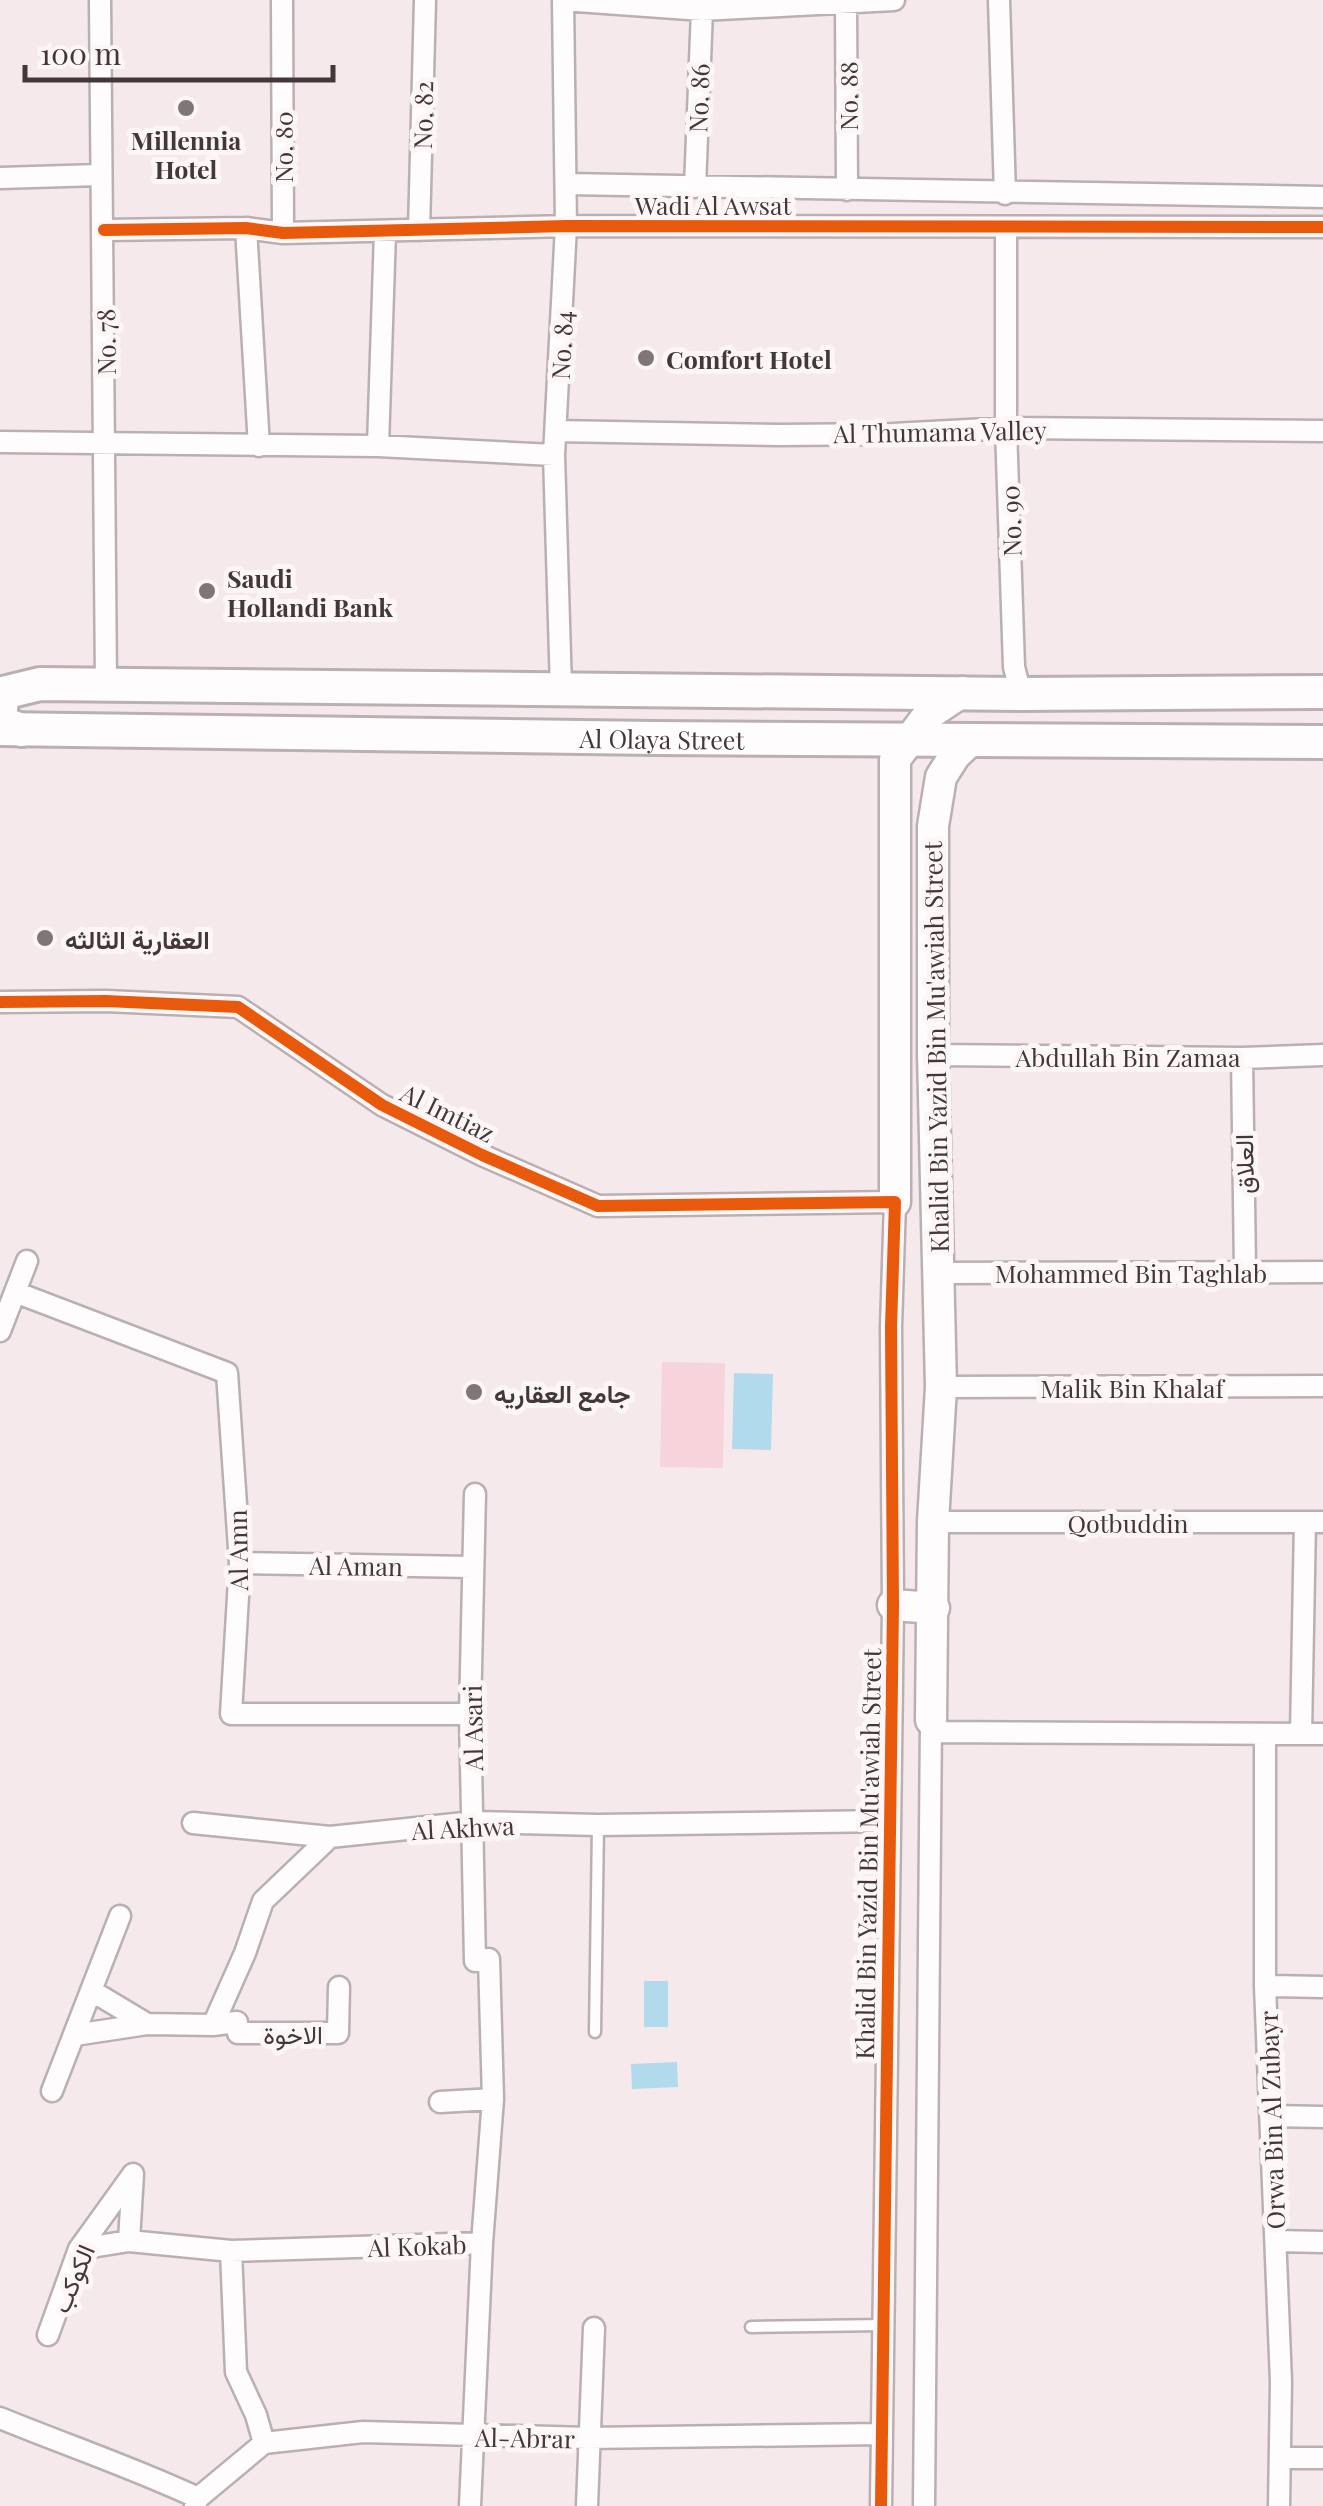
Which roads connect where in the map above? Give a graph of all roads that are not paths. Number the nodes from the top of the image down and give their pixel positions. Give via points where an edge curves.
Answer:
1 (100, 0) edge
2 (282, 0) edge
3 (424, 0) edge
4 (563, 0) edge
5 (894, 0) edge
6 (999, 0) edge
7 (846, 3) junction
8 (702, 10) junction
9 (99, 175) junction
10 (0, 178) edge
11 (567, 184) junction
12 (695, 186) junction
13 (847, 190) junction
14 (1004, 194) junction
15 (1323, 197) edge
16 (566, 226) junction
17 (1006, 227) junction
18 (1323, 227) edge
19 (246, 228) junction
20 (104, 230) junction
21 (419, 230) junction
22 (385, 232) junction
23 (282, 233) junction
24 (1006, 428) junction
25 (556, 431) junction
26 (1323, 431) edge
27 (0, 442) edge
28 (106, 442) junction
29 (259, 446) junction
30 (378, 446) junction
31 (554, 455) junction
32 (0, 683) edge
33 (106, 683) junction
34 (40, 684) junction
35 (561, 689) junction
36 (962, 692) junction
37 (1323, 692) edge
38 (1021, 694) junction
39 (9, 728) edge
40 (908, 739) junction
41 (972, 740) junction
42 (1323, 742) edge
43 (894, 824) junction
44 (933, 826) junction
45 (0, 1002) edge
46 (934, 1055) junction
47 (1323, 1055) edge
48 (1242, 1058) junction
49 (896, 1202) junction
50 (27, 1261) dead end
51 (1245, 1270) junction
52 (1323, 1272) edge
53 (938, 1273) junction
54 (15, 1292) junction
55 (0, 1330) edge
56 (1323, 1386) edge
57 (941, 1387) junction
58 (474, 1494) dead end
59 (933, 1522) junction
60 (1314, 1522) edge
61 (240, 1563) junction
62 (472, 1567) junction
63 (893, 1605) junction
64 (934, 1608) junction
65 (470, 1714) junction
66 (931, 1726) junction
67 (1265, 1734) junction
68 (1301, 1734) junction
69 (1323, 1734) edge
70 (888, 1821) junction
71 (474, 1822) junction
72 (193, 1823) dead end
73 (598, 1825) junction
74 (330, 1838) junction
75 (120, 1916) dead end
76 (1265, 1986) junction
77 (339, 1987) dead end
78 (1323, 1987) edge
79 (92, 1991) junction
80 (222, 2004) junction
81 (237, 2022) junction
82 (147, 2024) junction
83 (213, 2024) junction
84 (596, 2032) dead end
85 (75, 2035) junction
86 (52, 2091) dead end
87 (492, 2099) junction
88 (440, 2102) dead end
89 (1272, 2116) junction
90 (1323, 2117) edge
91 (129, 2241) junction
92 (1276, 2241) junction
93 (1323, 2242) edge
94 (482, 2243) junction
95 (79, 2249) junction
96 (231, 2251) junction
97 (883, 2325) junction
98 (751, 2327) dead end
99 (594, 2328) dead end
100 (48, 2335) dead end
101 (0, 2418) edge
102 (881, 2434) junction
103 (473, 2436) junction
104 (588, 2438) junction
105 (264, 2443) junction
106 (1280, 2458) junction
107 (1323, 2458) edge
108 (197, 2502) edge
109 (470, 2506) edge
110 (586, 2506) edge
111 (881, 2506) edge
112 (924, 2506) edge
113 (1279, 2506) edge

1 - 9 street, No. 78
2 - 23 street, No. 80
3 - 21 street, No. 82
4 - 8 street
4 - 11 street, No. 84
5 - 7 street
6 - 14 street
7 - 8 street
7 - 13 street, No. 88
8 - 12 street, No. 86
9 - 10 street
9 - 20 street, No. 78
11 - 12 street, Wadi Al Awsat
11 - 16 street, No. 84
12 - 13 street, Wadi Al Awsat
13 - 14 street, Wadi Al Awsat
14 - 15 street, Wadi Al Awsat
16 - 17 street, Wadi Al Awsat
16 - 21 street, Wadi Al Awsat
16 - 25 street, No. 84
17 - 18 street, Wadi Al Awsat
17 - 24 street, No. 90
19 - 20 street, Wadi Al Awsat
19 - 23 street, Wadi Al Awsat
19 - 29 street
20 - 28 street, No. 78
21 - 22 street, Wadi Al Awsat
22 - 23 street, Wadi Al Awsat
22 - 30 street
24 - 25 street, Al Thumama Valley via 893,434
24 - 26 street, Al Thumama Valley
24 - 38 street, No. 90 via 1014,667
25 - 31 street, No. 84
27 - 28 street
28 - 29 street
28 - 33 street, No. 78
29 - 30 street
30 - 31 street
31 - 35 street, No. 84
32 - 34 main road, Al Olaya Street
33 - 34 main road, Al Olaya Street
33 - 35 main road, Al Olaya Street
34 - 39 main road, Al Olaya Street via 3,693 0,717
35 - 36 main road, Al Olaya Street
36 - 38 main road, Al Olaya Street
36 - 40 main road via 929,714
37 - 38 main road, Al Olaya Street
39 - 40 main road, Al Olaya Street
40 - 41 main road, Al Olaya Street
40 - 43 main road, Khalid Bin Yazid Bin Mu'awiah Street via 895,759
41 - 42 main road, Al Olaya Street
41 - 44 main road, Khalid Bin Yazid Bin Mu'awiah Street via 942,777
43 - 44 main road via 914,815
43 - 49 main road, Khalid Bin Yazid Bin Mu'awiah Street
44 - 46 main road, Khalid Bin Yazid Bin Mu'awiah Street
45 - 49 street, Al Imtiaz via 238,1007 382,1105 598,1206
46 - 48 street, Abdullah Bin Zamaa
46 - 53 main road, Khalid Bin Yazid Bin Mu'awiah Street
47 - 48 street, Abdullah Bin Zamaa
48 - 51 street, العلاق
49 - 63 street, Khalid Bin Yazid Bin Mu'awiah Street
50 - 54 street
51 - 52 street, Mohammed Bin Taghlab
51 - 53 street, Mohammed Bin Taghlab
53 - 57 main road, Khalid Bin Yazid Bin Mu'awiah Street
54 - 55 street
54 - 61 street, Al Amn via 228,1373
56 - 57 street, Malik Bin Khalaf
57 - 59 main road, Khalid Bin Yazid Bin Mu'awiah Street
58 - 62 street, Al Asari
59 - 60 street, Qotbuddin
59 - 64 main road, Khalid Bin Yazid Bin Mu'awiah Street
60 - 68 street
61 - 62 street, Al Aman
61 - 65 street, Al Amn via 231,1714
62 - 65 street, Al Asari
63 - 64 main road
63 - 70 street, Khalid Bin Yazid Bin Mu'awiah Street
64 - 66 main road, Khalid Bin Yazid Bin Mu'awiah Street
65 - 71 street, Al Asari
66 - 67 street
66 - 112 street, Khalid Bin Yazid Bin Mu'awiah Street
67 - 68 street
67 - 76 street, Orwa Bin Al Zubayr
68 - 69 street
70 - 73 street, Al Akhwa
70 - 97 street, Khalid Bin Yazid Bin Mu'awiah Street
71 - 73 street, Al Akhwa
71 - 74 street, Al Akhwa
71 - 87 street, Al Asari via 475,1961 489,1959
72 - 74 street, Al Akhwa
73 - 84 lane
74 - 80 street via 263,1901
75 - 79 street
76 - 78 street
76 - 89 street, Orwa Bin Al Zubayr
77 - 81 street, الاخوة via 338,2034 238,2033
79 - 82 street
79 - 85 street
80 - 81 street
80 - 83 street
81 - 83 street, الاخوة
82 - 83 street
82 - 85 street
85 - 86 street
87 - 88 street
87 - 94 street, Al Kokab
89 - 90 street
89 - 92 street, Orwa Bin Al Zubayr
91 - 95 street, Al Kokab
91 - 95 street, الكوكب via 133,2174
91 - 96 street, Al Kokab
92 - 93 street
92 - 106 street, Orwa Bin Al Zubayr
94 - 96 street, Al Kokab
94 - 103 street
95 - 100 street, الكوكب
96 - 105 street via 236,2372
97 - 98 lane
97 - 102 street, Khalid Bin Yazid Bin Mu'awiah Street
99 - 104 street
101 - 108 street via 142,2472
102 - 104 street, Al-Abrar
102 - 111 street, Khalid Bin Yazid Bin Mu'awiah Street
103 - 104 street, Al-Abrar
103 - 105 street, Al-Abrar via 363,2432
103 - 109 street
104 - 110 street
105 - 108 street
106 - 107 street
106 - 113 street, Orwa Bin Al Zubayr

